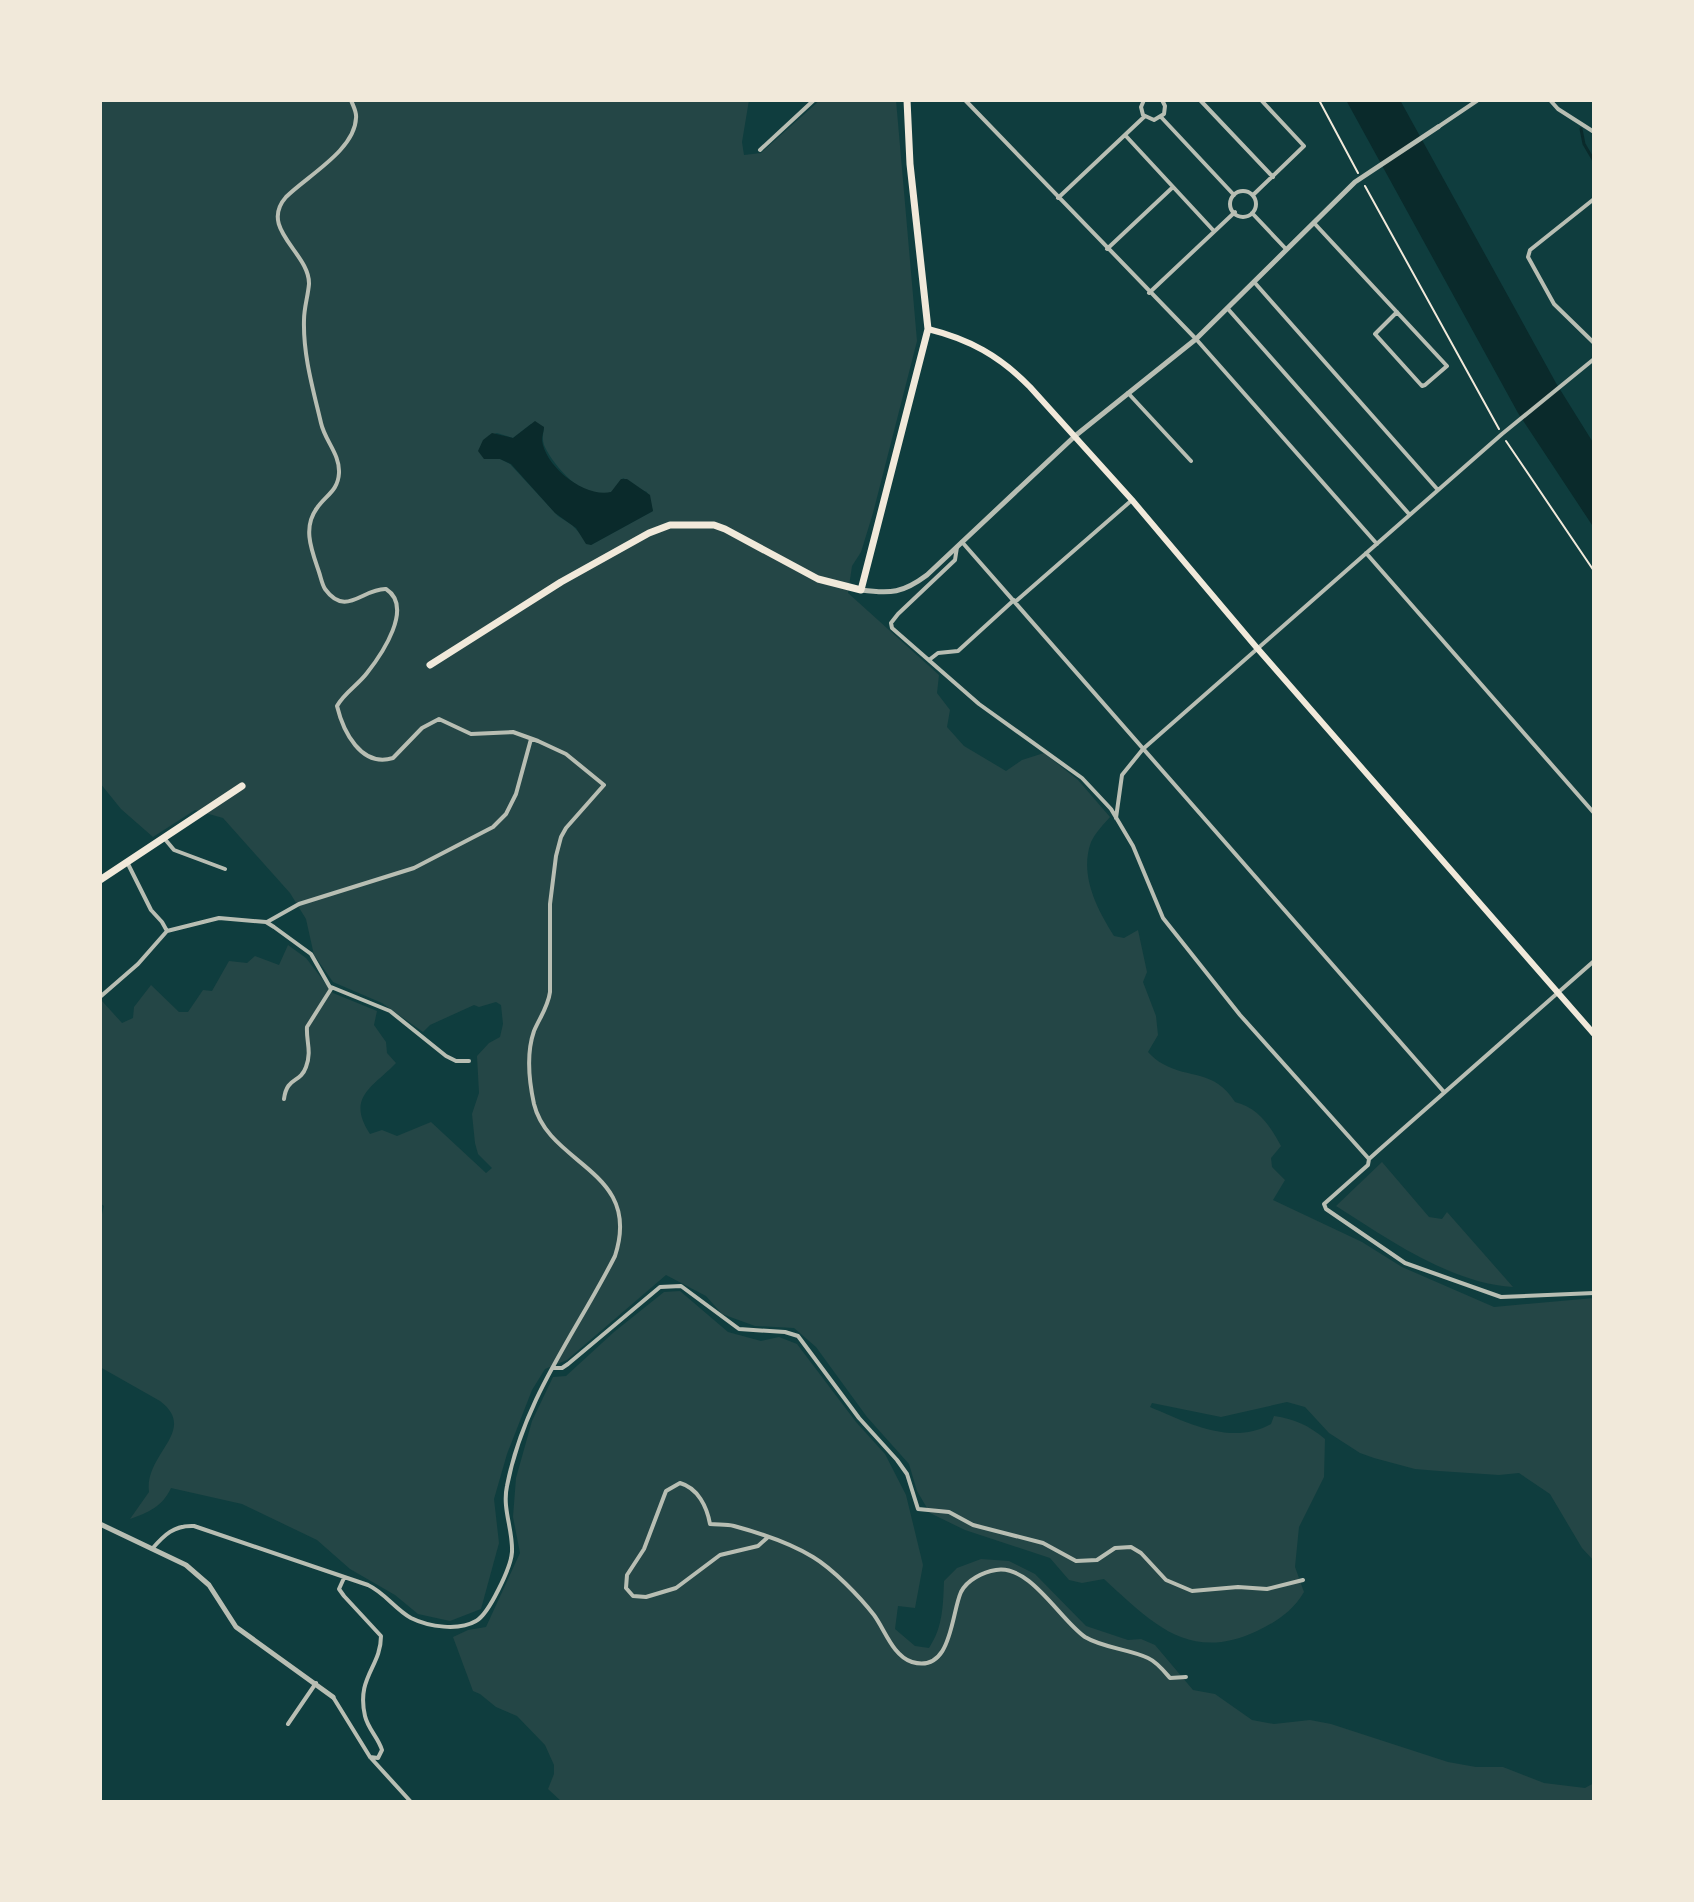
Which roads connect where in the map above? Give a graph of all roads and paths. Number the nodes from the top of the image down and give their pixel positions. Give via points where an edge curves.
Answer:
1 (351, 100) edge
2 (814, 100) edge
3 (907, 100) edge
4 (965, 100) edge
5 (1144, 100) edge
6 (1162, 100) edge
7 (1200, 100) edge
8 (1261, 100) edge
9 (1319, 100) edge
10 (1478, 100) edge
11 (1550, 100) edge
12 (1145, 116) junction
13 (1161, 117) junction
14 (1438, 127) joint
15 (1594, 132) edge
16 (1125, 135) junction
17 (760, 150) dead end
18 (1273, 177) junction
19 (1363, 177) junction
20 (1173, 187) junction
21 (1234, 195) junction
22 (1253, 195) junction
23 (1058, 198) junction
24 (1594, 199) edge
25 (1235, 212) junction
26 (1252, 213) junction
27 (1315, 224) junction
28 (1213, 230) junction
29 (1107, 249) junction
30 (1288, 250) junction
31 (1255, 283) junction
32 (1149, 293) junction
33 (1228, 309) junction
34 (1397, 312) junction
35 (928, 329) junction
36 (1196, 339) junction
37 (1594, 343) edge
38 (1594, 359) edge
39 (1128, 393) junction
40 (1502, 434) junction
41 (1075, 436) junction
42 (1191, 461) dead end
43 (1438, 490) junction
44 (1132, 500) junction
45 (1409, 515) junction
46 (960, 544) junction
47 (1377, 544) junction
48 (1366, 553) junction
49 (1594, 571) edge
50 (861, 590) junction
51 (1014, 601) junction
52 (1257, 648) junction
53 (929, 660) junction
54 (430, 665) dead end
55 (531, 739) junction
56 (1143, 749) junction
57 (242, 786) dead end
58 (1594, 813) edge
59 (1116, 818) junction
60 (164, 837) junction
61 (127, 862) junction
62 (225, 869) dead end
63 (100, 880) edge
64 (266, 922) junction
65 (167, 931) junction
66 (1594, 961) edge
67 (331, 987) junction
68 (1558, 993) junction
69 (100, 997) edge
70 (1594, 1034) edge
71 (469, 1061) dead end
72 (1444, 1092) junction
73 (284, 1099) dead end
74 (1369, 1159) junction
75 (1594, 1293) edge
76 (551, 1368) junction
77 (100, 1524) edge
78 (767, 1538) junction
79 (152, 1549) junction
80 (344, 1578) junction
81 (1303, 1580) dead end
82 (1186, 1677) dead end
83 (316, 1683) junction
84 (333, 1697) joint
85 (288, 1724) dead end
86 (370, 1757) junction
87 (411, 1802) edge

1 - 55 street via 357,115 352,134 333,158 280,203 278,220 307,270 308,363 324,436 339,459 337,486 311,520 315,561 323,586 338,600 356,601 386,589 398,609 396,624 369,671 337,706 339,716 357,748 386,760 439,719 471,734 513,732
2 - 17 street
3 - 35 main road
4 - 23 street
5 - 12 street
6 - 13 street
7 - 18 street
8 - 18 street via 1304,146
9 - 19 path
10 - 14 street
11 - 15 street
12 - 13 street
12 - 16 street
13 - 21 street
14 - 19 street
16 - 20 street
16 - 23 street
18 - 22 street
19 - 27 street
19 - 40 path
20 - 28 street
20 - 29 street
21 - 22 street
21 - 25 street
22 - 26 street
23 - 29 street
24 - 37 street via 1528,257 1554,304
25 - 26 street
25 - 28 street
26 - 30 street
27 - 30 street
27 - 34 street
28 - 32 street
29 - 32 street
30 - 31 street
31 - 33 street
31 - 43 street
32 - 36 street
33 - 36 street
33 - 45 street
34 - 34 street via 1447,366 1425,385 1375,334
35 - 41 main road via 958,336 1001,360
35 - 50 main road
36 - 39 street
36 - 47 street
38 - 40 street
39 - 41 street
39 - 42 street
40 - 43 street
40 - 49 path
41 - 44 main road
41 - 46 street
43 - 45 street
44 - 51 street
44 - 52 main road
45 - 47 street
46 - 50 street via 910,587 889,593
46 - 51 street
46 - 53 street via 955,560 891,623
47 - 48 street
48 - 52 street
48 - 58 street
50 - 54 main road via 818,579 714,525 670,525 561,582
51 - 53 street via 958,651 938,653
51 - 56 street
52 - 56 street
52 - 68 main road
53 - 59 street via 979,704 1082,778
55 - 64 street via 516,794 493,827 414,868 299,904
55 - 76 street via 566,754 604,785 561,837 550,904 550,992 534,1033 529,1069 542,1121 606,1186 619,1212 621,1232 611,1264
56 - 59 street via 1122,775
56 - 72 street
57 - 60 main road
59 - 74 street via 1163,918 1240,1015
60 - 61 main road
60 - 62 street via 174,850
61 - 63 main road
61 - 65 street
64 - 65 street via 219,918
64 - 67 street via 311,954
65 - 69 street
66 - 68 street
67 - 71 street via 382,1007 446,1056
67 - 73 street via 306,1031 311,1048 306,1068 286,1086
68 - 70 main road
68 - 72 street
72 - 74 street
74 - 75 street via 1324,1204 1405,1263 1501,1297
76 - 80 street via 522,1432 507,1484 511,1558 482,1618 455,1626 422,1622 381,1592
76 - 81 street via 568,1364 660,1287 681,1286 739,1329 798,1336 902,1467 918,1509 949,1512 973,1525 1043,1543 1076,1561 1097,1560 1115,1548 1131,1547 1166,1580 1192,1591 1267,1589
77 - 79 street
78 - 78 street via 710,1524 701,1499 686,1484 675,1484 666,1491 644,1549 627,1575 626,1588 639,1598 668,1591 720,1555 758,1546
78 - 82 street via 821,1563 915,1663 931,1661 942,1652 962,1591 970,1582 994,1570 1008,1570 1034,1587 1088,1639 1145,1657 1170,1678
79 - 80 street via 175,1528 194,1526
79 - 83 street via 198,1574 236,1627
80 - 86 street via 339,1589 381,1636 362,1691 366,1723 382,1750 378,1758
83 - 84 street
83 - 85 street
84 - 86 street
86 - 87 street

